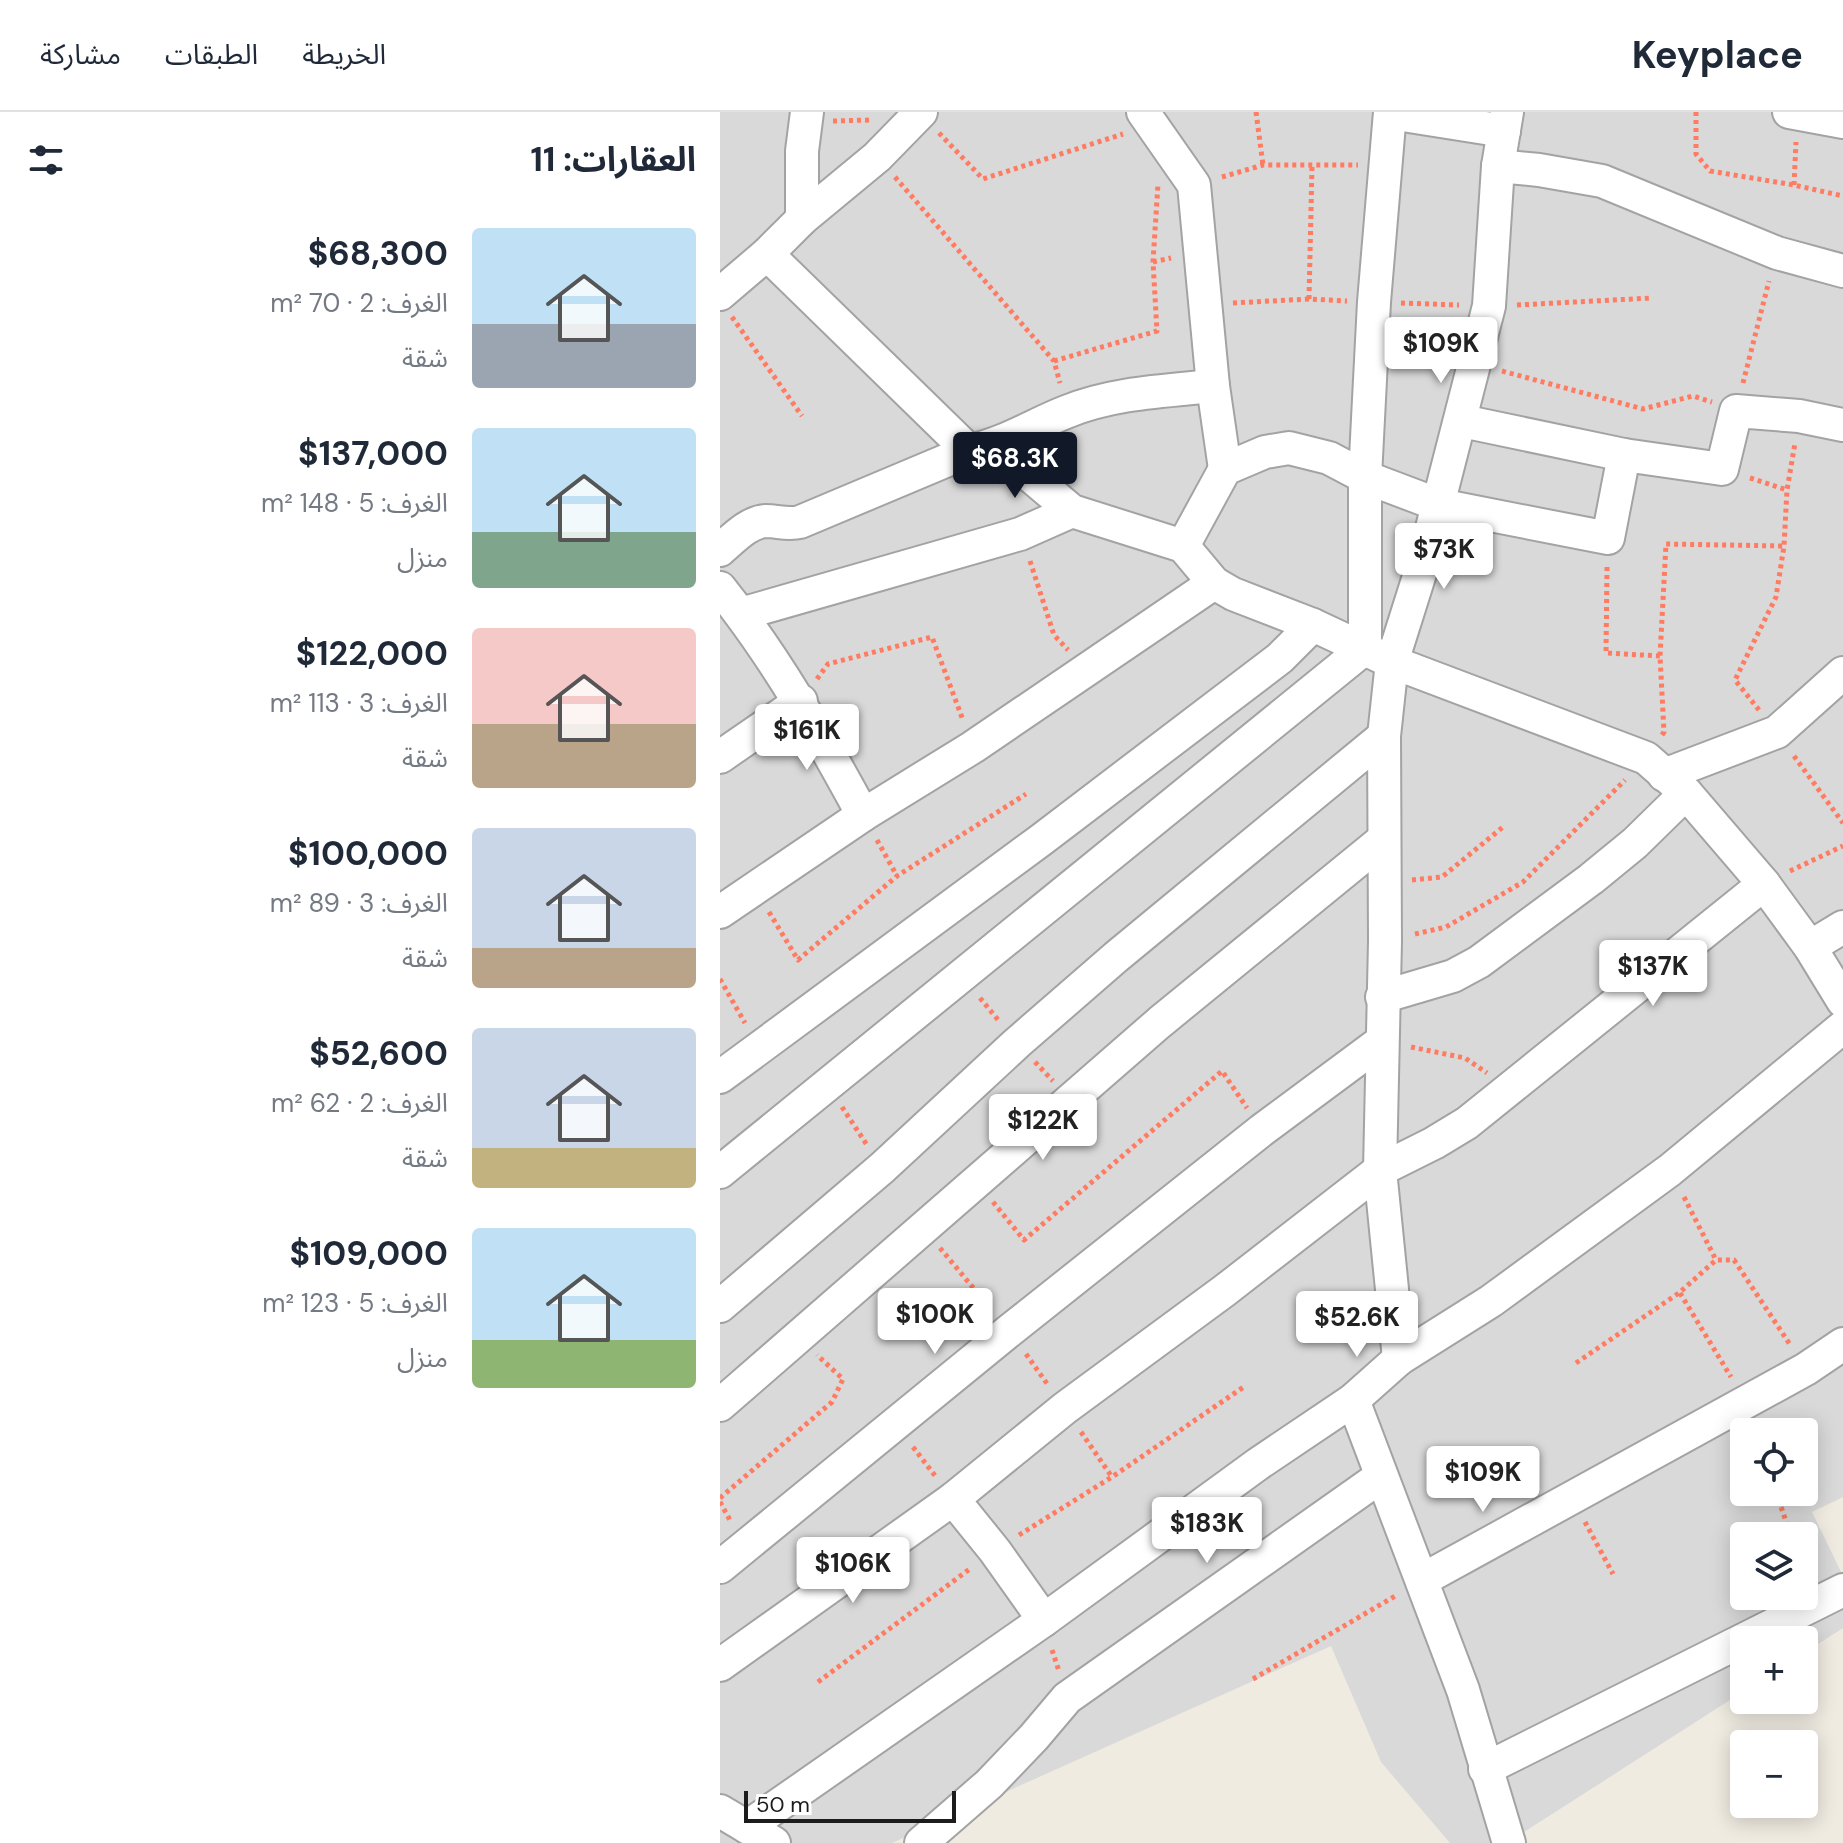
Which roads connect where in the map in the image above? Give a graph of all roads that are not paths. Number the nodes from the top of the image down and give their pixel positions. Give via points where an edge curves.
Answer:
1 (920, 112) edge
2 (1390, 113) edge
3 (1793, 113) edge
4 (806, 116) edge
5 (1505, 122) edge
6 (1843, 122) edge
7 (1153, 125) edge
8 (1498, 166) junction
9 (802, 219) junction
10 (767, 254) junction
11 (1843, 271) edge
12 (725, 304) edge
13 (1213, 386) junction
14 (1462, 421) junction
15 (1843, 425) edge
16 (982, 449) junction
17 (1624, 455) junction
18 (1225, 469) junction
19 (1365, 477) junction
20 (1439, 505) junction
21 (1072, 511) junction
22 (1183, 546) junction
23 (720, 550) edge
24 (1214, 583) junction
25 (720, 588) edge
26 (741, 614) junction
27 (1313, 625) junction
28 (1378, 655) junction
29 (1843, 673) edge
30 (801, 701) junction
31 (1384, 736) junction
32 (720, 757) edge
33 (1666, 775) junction
34 (863, 815) junction
35 (1383, 840) junction
36 (1764, 884) junction
37 (720, 912) edge
38 (1843, 927) edge
39 (1810, 947) junction
40 (1382, 997) junction
41 (1843, 1001) edge
42 (1843, 1027) edge
43 (1382, 1041) junction
44 (720, 1077) edge
45 (1380, 1170) junction
46 (720, 1172) edge
47 (720, 1306) edge
48 (1843, 1344) edge
49 (1399, 1359) junction
50 (1353, 1400) junction
51 (720, 1405) edge
52 (1380, 1477) junction
53 (953, 1499) junction
54 (720, 1567) edge
55 (1422, 1580) junction
56 (1843, 1590) edge
57 (1044, 1620) junction
58 (720, 1665) edge
59 (1485, 1769) junction
60 (747, 1827) edge
61 (921, 1843) edge
62 (1509, 1843) edge

1 - 9 street via 877,157
2 - 5 street
2 - 19 street
3 - 6 street
4 - 9 street
5 - 8 street
7 - 13 street via 1194,185
8 - 11 street via 1602,181 1777,253
8 - 14 street via 1489,306
9 - 10 street
10 - 12 street
10 - 16 street
13 - 16 street via 1101,401
13 - 18 street
14 - 17 street
14 - 20 street
15 - 17 street via 1736,411 1722,469
16 - 21 street
16 - 23 street via 800,522 761,521
17 - 20 street via 1608,538
18 - 19 street via 1289,448 1329,458
18 - 22 street
19 - 20 street
19 - 28 street
20 - 28 street
21 - 22 street
21 - 26 street via 1020,534
22 - 24 street
24 - 27 street
24 - 34 street
25 - 26 street
26 - 30 street
27 - 28 street
27 - 44 street via 1280,658
28 - 31 street
28 - 33 street
28 - 46 street via 962,976
29 - 33 street via 1777,732
30 - 32 street
30 - 34 street
31 - 35 street
31 - 47 street via 1116,957
33 - 36 street
33 - 40 street via 1635,843 1591,879 1479,962 1431,984
34 - 37 street
35 - 40 street
35 - 51 street via 1160,1022
36 - 39 street
36 - 45 street via 1467,1123
38 - 39 street
39 - 41 street
40 - 43 street
42 - 49 street via 1670,1170 1491,1301
43 - 45 street
43 - 54 street via 1009,1331
45 - 49 street
45 - 53 street
48 - 55 street
49 - 50 street
50 - 52 street
50 - 57 street
52 - 55 street
52 - 61 street via 1067,1698 989,1784
53 - 57 street
53 - 58 street
55 - 59 street via 1463,1690
56 - 59 street
57 - 60 street
59 - 62 street

